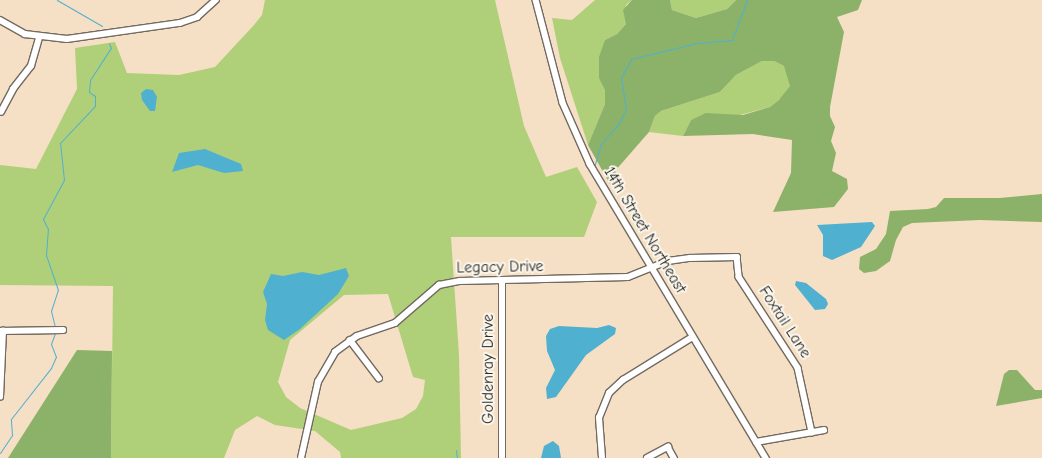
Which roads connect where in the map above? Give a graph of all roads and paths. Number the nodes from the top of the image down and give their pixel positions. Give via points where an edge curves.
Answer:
1 (216, 0) edge
2 (536, 0) edge
3 (0, 20) edge
4 (39, 38) junction
5 (1, 112) dead end
6 (737, 257) joint
7 (652, 267) junction
8 (502, 281) junction
9 (64, 330) dead end
10 (1, 331) edge
11 (691, 338) junction
12 (350, 340) junction
13 (379, 378) dead end
14 (0, 397) edge
15 (824, 430) dead end
16 (812, 432) junction
17 (756, 442) junction
18 (301, 458) edge
19 (502, 458) edge
20 (602, 458) edge
21 (647, 458) edge
22 (674, 458) edge
23 (766, 458) edge

1 - 4 street via 197,17 180,23 67,38
2 - 7 street, 14th Street Northeast via 568,119 590,164
3 - 4 street via 18,32
4 - 5 street via 31,66 13,89
6 - 7 street, Legacy Drive via 682,258
6 - 16 street, Foxtail Lane via 739,277 798,368
7 - 8 street, Legacy Drive via 628,277
7 - 11 street, 14th Street Northeast
8 - 12 street, Legacy Drive via 460,281 439,285 395,323
8 - 19 street, Goldenray Drive
9 - 10 street
10 - 14 street
11 - 17 street, 14th Street Northeast
11 - 20 street via 623,380 609,393 599,418
12 - 13 street
12 - 18 street, Legacy Drive via 335,352 321,374
15 - 16 street
16 - 17 street
17 - 23 street, 14th Street Northeast
21 - 22 street via 668,447

